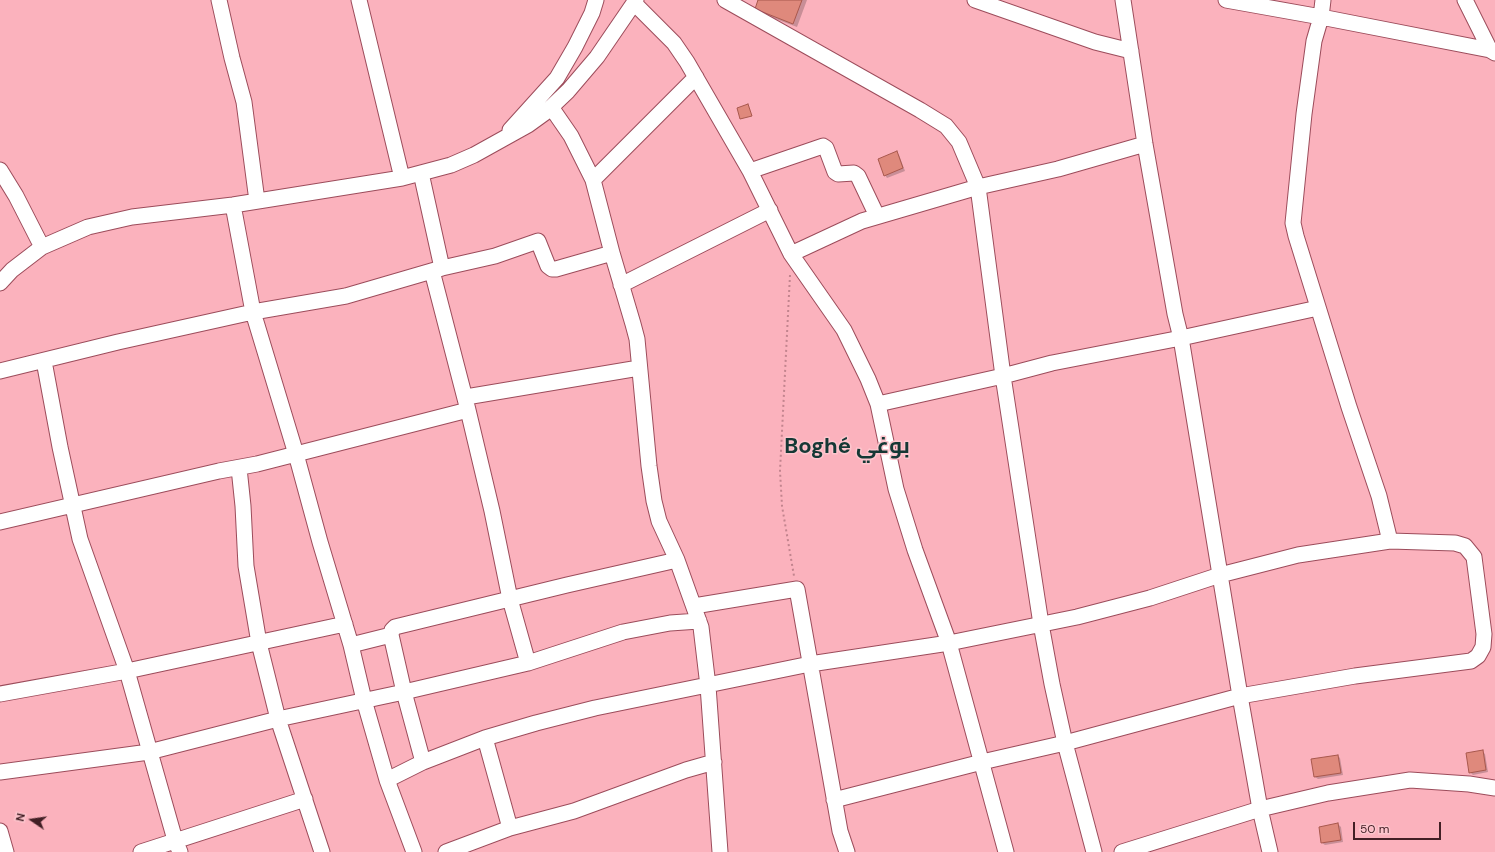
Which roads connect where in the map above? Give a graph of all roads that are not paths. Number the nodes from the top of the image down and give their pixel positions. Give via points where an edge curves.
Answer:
1 (219, 0) edge
2 (359, 0) edge
3 (596, 0) edge
4 (725, 0) edge
5 (975, 0) edge
6 (1123, 0) edge
7 (1226, 0) edge
8 (1323, 0) edge
9 (1465, 0) edge
10 (635, 2) edge
11 (1321, 17) junction
12 (1131, 50) junction
13 (1492, 52) edge
14 (696, 77) junction
15 (551, 107) junction
16 (501, 140) junction
17 (1144, 144) junction
18 (0, 170) edge
19 (750, 171) junction
20 (421, 173) junction
21 (402, 178) junction
22 (593, 180) junction
23 (978, 187) junction
24 (257, 201) junction
25 (233, 205) junction
26 (770, 210) junction
27 (877, 216) junction
28 (42, 247) junction
29 (612, 253) junction
30 (791, 254) junction
31 (437, 270) junction
32 (0, 283) edge
33 (621, 285) junction
34 (1318, 308) junction
35 (253, 312) junction
36 (1180, 338) junction
37 (44, 361) junction
38 (638, 368) junction
39 (0, 372) edge
40 (1003, 376) junction
41 (467, 404) junction
42 (878, 404) junction
43 (296, 454) junction
44 (239, 468) junction
45 (73, 506) junction
46 (0, 522) edge
47 (1390, 541) junction
48 (677, 560) junction
49 (1220, 575) junction
50 (510, 599) junction
51 (694, 606) junction
52 (699, 620) junction
53 (345, 624) junction
54 (1041, 624) junction
55 (392, 635) junction
56 (259, 643) junction
57 (949, 643) junction
58 (351, 645) junction
59 (528, 663) junction
60 (810, 664) junction
61 (127, 671) junction
62 (708, 686) junction
63 (404, 692) junction
64 (0, 694) edge
65 (1240, 696) junction
66 (364, 700) junction
67 (278, 719) junction
68 (485, 738) junction
69 (1065, 743) junction
70 (149, 752) junction
71 (423, 762) junction
72 (714, 762) junction
73 (982, 762) junction
74 (0, 772) edge
75 (387, 780) junction
76 (1495, 788) edge
77 (305, 799) junction
78 (834, 800) junction
79 (1260, 809) junction
80 (510, 828) junction
81 (0, 831) edge
82 (177, 846) edge
83 (6, 852) edge
84 (141, 852) edge
85 (322, 852) edge
86 (414, 852) edge
87 (446, 852) edge
88 (720, 852) edge
89 (847, 852) edge
90 (1006, 852) edge
91 (1094, 852) edge
92 (1122, 852) edge
93 (1270, 852) edge

1 - 24 street via 244,102
2 - 21 street
3 - 16 street via 592,13 557,78
4 - 23 street via 946,126 959,142
5 - 12 street via 1095,42
6 - 12 street
7 - 11 street
8 - 11 street
9 - 13 street
10 - 14 street via 674,43
10 - 15 street via 597,57
11 - 13 street
11 - 34 street via 1314,41 1304,114 1293,223
12 - 17 street
14 - 19 street
14 - 22 street
15 - 16 street via 528,125
15 - 22 street via 571,136
16 - 20 street via 451,165
17 - 23 street
17 - 36 street
18 - 28 street
19 - 26 street
19 - 27 street via 823,146 835,172 854,173 858,176
20 - 21 street
20 - 31 street
21 - 24 street
22 - 29 street
23 - 27 street
23 - 40 street
24 - 25 street
25 - 28 street via 132,217 88,227
25 - 35 street
26 - 30 street
26 - 33 street
27 - 30 street
28 - 32 street via 12,270
29 - 31 street via 552,269 548,266 538,241 495,256
29 - 33 street
30 - 42 street via 844,330
31 - 35 street via 346,296
31 - 41 street
33 - 38 street via 637,339
34 - 36 street
34 - 47 street via 1379,496
35 - 37 street
35 - 43 street
36 - 40 street via 1052,363
36 - 49 street
37 - 39 street
37 - 45 street
38 - 41 street
38 - 48 street via 654,501 659,520
40 - 42 street
40 - 54 street
41 - 43 street
41 - 50 street
42 - 57 street via 896,489
43 - 44 street
43 - 53 street
44 - 45 street
44 - 56 street via 246,566
45 - 46 street
45 - 61 street via 82,545
47 - 49 street via 1298,555
47 - 65 street via 1455,543 1469,550 1474,557 1484,634 1478,656 1471,661 1356,676
48 - 50 street
48 - 51 street
49 - 54 street via 1150,598
49 - 65 street
50 - 55 street via 395,627
50 - 59 street
51 - 52 street
51 - 60 street via 797,589
52 - 59 street via 623,632
52 - 62 street
53 - 56 street
53 - 58 street
54 - 57 street
54 - 69 street
55 - 58 street
55 - 63 street
56 - 61 street
56 - 67 street
57 - 60 street
57 - 73 street
58 - 66 street
59 - 63 street
60 - 62 street
60 - 78 street
61 - 64 street
61 - 70 street
62 - 68 street via 581,712
62 - 72 street
63 - 66 street
63 - 71 street
65 - 69 street
65 - 79 street
66 - 67 street
66 - 75 street
67 - 70 street
67 - 77 street
68 - 71 street
68 - 80 street
69 - 73 street
69 - 91 street
70 - 74 street
70 - 82 street
71 - 75 street
72 - 80 street via 574,810
72 - 88 street
73 - 78 street
73 - 90 street
75 - 86 street
76 - 79 street via 1410,780 1328,793
77 - 82 street
77 - 85 street
78 - 89 street
79 - 92 street
79 - 93 street
80 - 87 street
81 - 83 street
82 - 84 street

